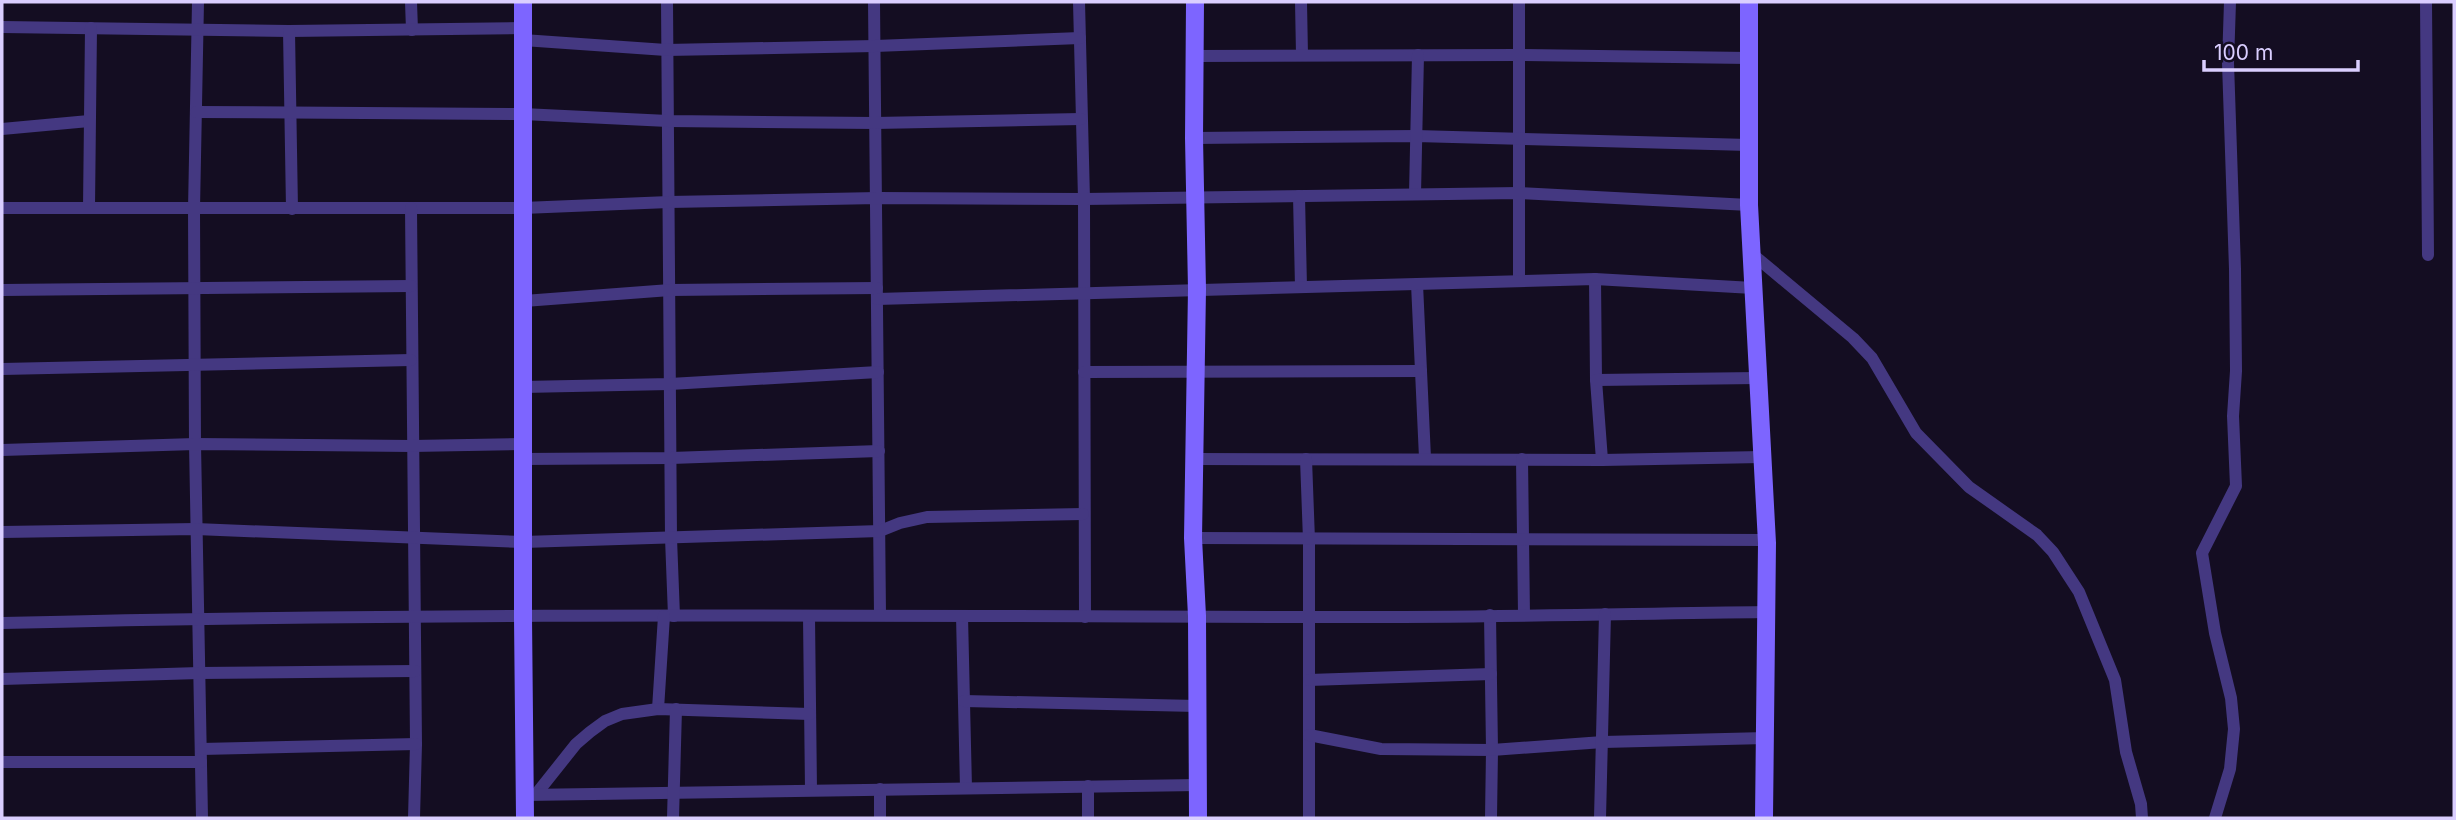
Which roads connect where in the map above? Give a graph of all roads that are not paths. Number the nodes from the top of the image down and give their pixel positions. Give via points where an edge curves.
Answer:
1 (198, 2) edge
2 (411, 2) edge
3 (523, 2) edge
4 (667, 2) edge
5 (874, 2) edge
6 (1079, 2) edge
7 (1195, 2) edge
8 (1301, 2) edge
9 (1519, 2) edge
10 (1749, 2) edge
11 (2230, 2) edge
12 (2426, 2) edge
13 (2, 27) edge
14 (91, 28) junction
15 (199, 30) junction
16 (289, 30) junction
17 (412, 30) junction
18 (523, 34) junction
19 (1080, 38) junction
20 (875, 46) junction
21 (666, 50) junction
22 (1302, 54) junction
23 (1418, 55) junction
24 (1518, 55) junction
25 (1195, 56) junction
26 (1749, 58) junction
27 (197, 112) junction
28 (291, 113) junction
29 (523, 114) junction
30 (1081, 119) junction
31 (89, 121) junction
32 (668, 121) junction
33 (875, 123) junction
34 (2, 128) edge
35 (1416, 136) junction
36 (1194, 138) junction
37 (1519, 138) junction
38 (1749, 145) junction
39 (1519, 193) junction
40 (1415, 194) junction
41 (1299, 196) junction
42 (878, 198) junction
43 (1194, 198) junction
44 (1084, 199) junction
45 (669, 202) junction
46 (1749, 205) junction
47 (89, 207) junction
48 (2, 208) edge
49 (411, 208) junction
50 (523, 208) junction
51 (194, 209) junction
52 (292, 209) junction
53 (1751, 253) junction
54 (2428, 255) dead end
55 (1595, 279) junction
56 (1519, 281) junction
57 (1417, 284) junction
58 (411, 286) junction
59 (1301, 286) junction
60 (194, 287) junction
61 (1753, 288) junction
62 (1197, 289) junction
63 (2, 290) edge
64 (670, 290) junction
65 (877, 293) junction
66 (1084, 294) junction
67 (524, 301) junction
68 (411, 359) junction
69 (194, 363) junction
70 (2, 369) edge
71 (1421, 371) junction
72 (878, 372) junction
73 (1084, 372) junction
74 (1196, 372) junction
75 (1757, 378) junction
76 (1596, 380) junction
77 (670, 384) junction
78 (523, 387) junction
79 (195, 444) junction
80 (412, 446) junction
81 (2, 450) edge
82 (879, 451) junction
83 (522, 452) junction
84 (1762, 457) junction
85 (671, 458) junction
86 (1425, 458) junction
87 (1522, 458) junction
88 (1195, 459) junction
89 (1306, 459) junction
90 (1602, 460) junction
91 (1083, 514) junction
92 (196, 529) junction
93 (880, 531) junction
94 (2, 532) edge
95 (413, 536) junction
96 (671, 538) junction
97 (1193, 538) junction
98 (1309, 540) junction
99 (1767, 540) junction
100 (1523, 541) junction
101 (523, 542) junction
102 (1765, 612) junction
103 (1605, 614) junction
104 (880, 615) junction
105 (1490, 615) junction
106 (1524, 615) junction
107 (669, 616) junction
108 (962, 616) junction
109 (1197, 616) junction
110 (414, 617) junction
111 (809, 617) junction
112 (1085, 617) junction
113 (1308, 617) junction
114 (199, 618) junction
115 (523, 618) junction
116 (2, 624) edge
117 (415, 671) junction
118 (199, 673) junction
119 (1491, 674) junction
120 (2, 679) edge
121 (1309, 680) junction
122 (964, 701) junction
123 (1197, 706) junction
124 (658, 709) junction
125 (676, 709) junction
126 (810, 714) junction
127 (1309, 735) junction
128 (1766, 738) junction
129 (1603, 742) junction
130 (416, 744) junction
131 (1492, 750) junction
132 (201, 756) junction
133 (2, 762) edge
134 (1198, 785) junction
135 (1088, 786) junction
136 (966, 788) junction
137 (880, 789) junction
138 (811, 790) junction
139 (673, 792) junction
140 (531, 794) junction
141 (202, 818) edge
142 (414, 818) edge
143 (525, 818) edge
144 (673, 818) edge
145 (880, 818) edge
146 (1088, 818) edge
147 (1198, 818) edge
148 (1309, 818) edge
149 (1491, 818) edge
150 (1600, 818) edge
151 (1764, 818) edge
152 (2142, 818) edge
153 (2216, 818) edge

1 - 15 street
2 - 17 street
3 - 18 street
4 - 21 street
5 - 20 street
6 - 19 street
7 - 25 street
8 - 22 street
9 - 24 street
10 - 26 street
11 - 153 street via 2236,486 2202,553 2234,729 2230,769
12 - 54 street
13 - 14 street
14 - 15 street
14 - 31 street
15 - 16 street
15 - 27 street
16 - 17 street
16 - 28 street
17 - 18 street
18 - 21 street
18 - 29 street
19 - 20 street
19 - 30 street
20 - 21 street
20 - 33 street
21 - 32 street
22 - 23 street
22 - 25 street
23 - 24 street
23 - 35 street
24 - 26 street
24 - 37 street
25 - 36 street
26 - 38 street
27 - 28 street
27 - 51 street
28 - 29 street
28 - 52 street
29 - 32 street
29 - 50 street
30 - 33 street
30 - 44 street
31 - 34 street
31 - 47 street
32 - 33 street
32 - 45 street
33 - 42 street
35 - 36 street
35 - 37 street
35 - 40 street
36 - 43 street
37 - 38 street
37 - 39 street
38 - 46 street
39 - 40 street
39 - 46 street
39 - 56 street
40 - 41 street
41 - 43 street
41 - 59 street
42 - 44 street
42 - 45 street
42 - 65 street
43 - 44 street
43 - 62 street
44 - 66 street
45 - 50 street
45 - 64 street
46 - 53 street
47 - 48 street
47 - 51 street
49 - 50 street
49 - 52 street
49 - 58 street
50 - 67 street
51 - 52 street
51 - 60 street
53 - 61 street
53 - 152 street via 1872,358 1916,433 1969,487 2037,535 2053,552 2079,592 2115,680
55 - 56 street
55 - 61 street
55 - 76 street
56 - 57 street
57 - 59 street
57 - 71 street
58 - 60 street
58 - 68 street
59 - 62 street
60 - 63 street
60 - 69 street
61 - 75 street
62 - 66 street
62 - 74 street
64 - 65 street
64 - 67 street
64 - 77 street
65 - 66 street
65 - 72 street
66 - 73 street
67 - 78 street
68 - 69 street
68 - 80 street
69 - 70 street
69 - 79 street
71 - 74 street
71 - 86 street
72 - 77 street
72 - 82 street
73 - 74 street
73 - 91 street
74 - 88 street
75 - 76 street
75 - 84 street
76 - 90 street
77 - 78 street
77 - 85 street
78 - 83 street
79 - 80 street
79 - 81 street
79 - 92 street
80 - 83 street
80 - 95 street
82 - 85 street
82 - 93 street
83 - 85 street
83 - 101 street
84 - 90 street
84 - 99 street
85 - 96 street
86 - 87 street
86 - 89 street
87 - 90 street
87 - 100 street
88 - 89 street
88 - 97 street
89 - 98 street
91 - 93 street via 927,517
91 - 112 street
92 - 94 street
92 - 95 street
92 - 114 street
93 - 96 street
93 - 104 street
95 - 101 street
95 - 110 street
96 - 101 street
96 - 107 street
97 - 98 street
97 - 109 street
98 - 100 street
98 - 113 street
99 - 100 street
99 - 102 street
100 - 106 street
101 - 115 street
102 - 103 street
102 - 128 street
103 - 106 street
103 - 129 street
104 - 108 street
104 - 111 street
105 - 106 street
105 - 113 street
105 - 119 street
107 - 111 street
107 - 115 street
107 - 124 street
108 - 112 street
108 - 122 street
109 - 112 street
109 - 113 street
109 - 123 street
110 - 114 street
110 - 115 street
110 - 117 street
111 - 126 street
113 - 121 street
114 - 116 street
114 - 118 street
115 - 140 street
117 - 118 street
117 - 130 street
118 - 120 street
118 - 132 street
119 - 121 street
119 - 131 street
121 - 127 street
122 - 123 street
122 - 136 street
123 - 134 street
124 - 125 street
124 - 140 street via 622,714 590,732
125 - 126 street
125 - 139 street
126 - 138 street
127 - 131 street via 1381,749
127 - 148 street
128 - 129 street
128 - 151 street
129 - 131 street
129 - 150 street
130 - 132 street
130 - 142 street
131 - 149 street
132 - 133 street
132 - 141 street
134 - 135 street
134 - 147 street
135 - 136 street
135 - 146 street
136 - 137 street
137 - 138 street
137 - 145 street
138 - 139 street
139 - 140 street
139 - 144 street
140 - 143 street

